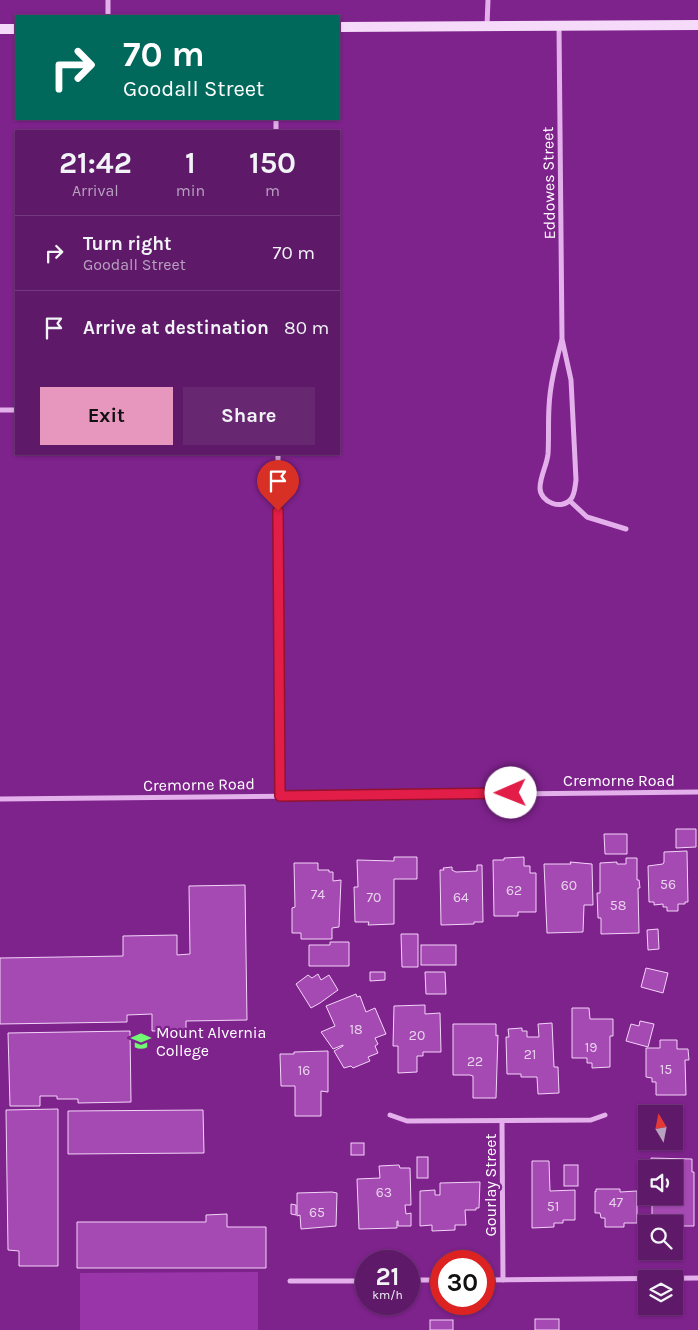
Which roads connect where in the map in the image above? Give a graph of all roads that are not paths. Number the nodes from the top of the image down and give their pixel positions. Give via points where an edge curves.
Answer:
1 (108, 0) edge
2 (488, 0) edge
3 (108, 15) edge
4 (698, 25) edge
5 (487, 26) junction
6 (559, 26) junction
7 (340, 27) edge
8 (0, 29) edge
9 (15, 29) edge
10 (562, 339) junction
11 (0, 410) edge
12 (15, 410) edge
13 (278, 455) edge
14 (570, 501) junction
15 (626, 529) dead end
16 (698, 792) edge
17 (280, 796) junction
18 (0, 799) edge
19 (390, 1114) dead end
20 (605, 1114) dead end
21 (502, 1121) junction
22 (698, 1278) edge
23 (495, 1280) edge
24 (503, 1280) junction
25 (290, 1281) dead end
26 (355, 1281) edge

1 - 3 street
2 - 5 street
4 - 6 street
5 - 6 street
5 - 7 street
6 - 10 street, Eddowes Street
8 - 9 street
10 - 14 street, Eddowes Street via 574,407 576,480
10 - 14 street, Eddowes Street via 552,378 548,453 540,489 546,500 552,503
11 - 12 street
13 - 17 street
14 - 15 street via 588,516
16 - 17 street, Cremorne Road
17 - 18 street, Cremorne Road
19 - 21 street, Gourlay Street via 406,1121
20 - 21 street, Gourlay Street via 591,1120
21 - 24 street, Gourlay Street
22 - 24 street
23 - 24 street
25 - 26 street

